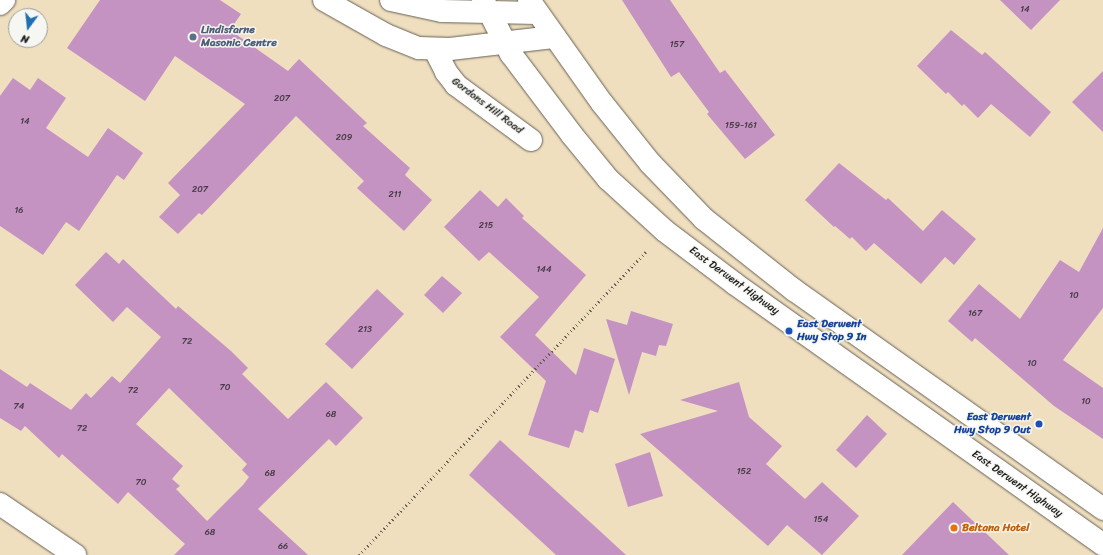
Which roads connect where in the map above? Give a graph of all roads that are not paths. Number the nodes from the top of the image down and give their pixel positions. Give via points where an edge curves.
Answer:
1 (4, 0) edge
2 (324, 0) edge
3 (391, 0) edge
4 (0, 4) edge
5 (486, 6) edge
6 (533, 6) edge
7 (553, 36) junction
8 (505, 43) junction
9 (435, 50) junction
10 (531, 140) dead end
11 (0, 504) edge
12 (1103, 509) edge
13 (1103, 545) edge
14 (75, 555) edge

1 - 4 main road
2 - 9 main road via 401,42
3 - 5 main road via 428,9
5 - 6 main road
5 - 8 main road, East Derwent Highway
6 - 7 main road
7 - 8 main road
7 - 12 main road via 650,163 704,219 794,290
8 - 9 main road
8 - 13 main road, East Derwent Highway via 572,135 608,179 665,230 735,284
9 - 10 main road, Gordons Hill Road via 456,85
11 - 14 main road

